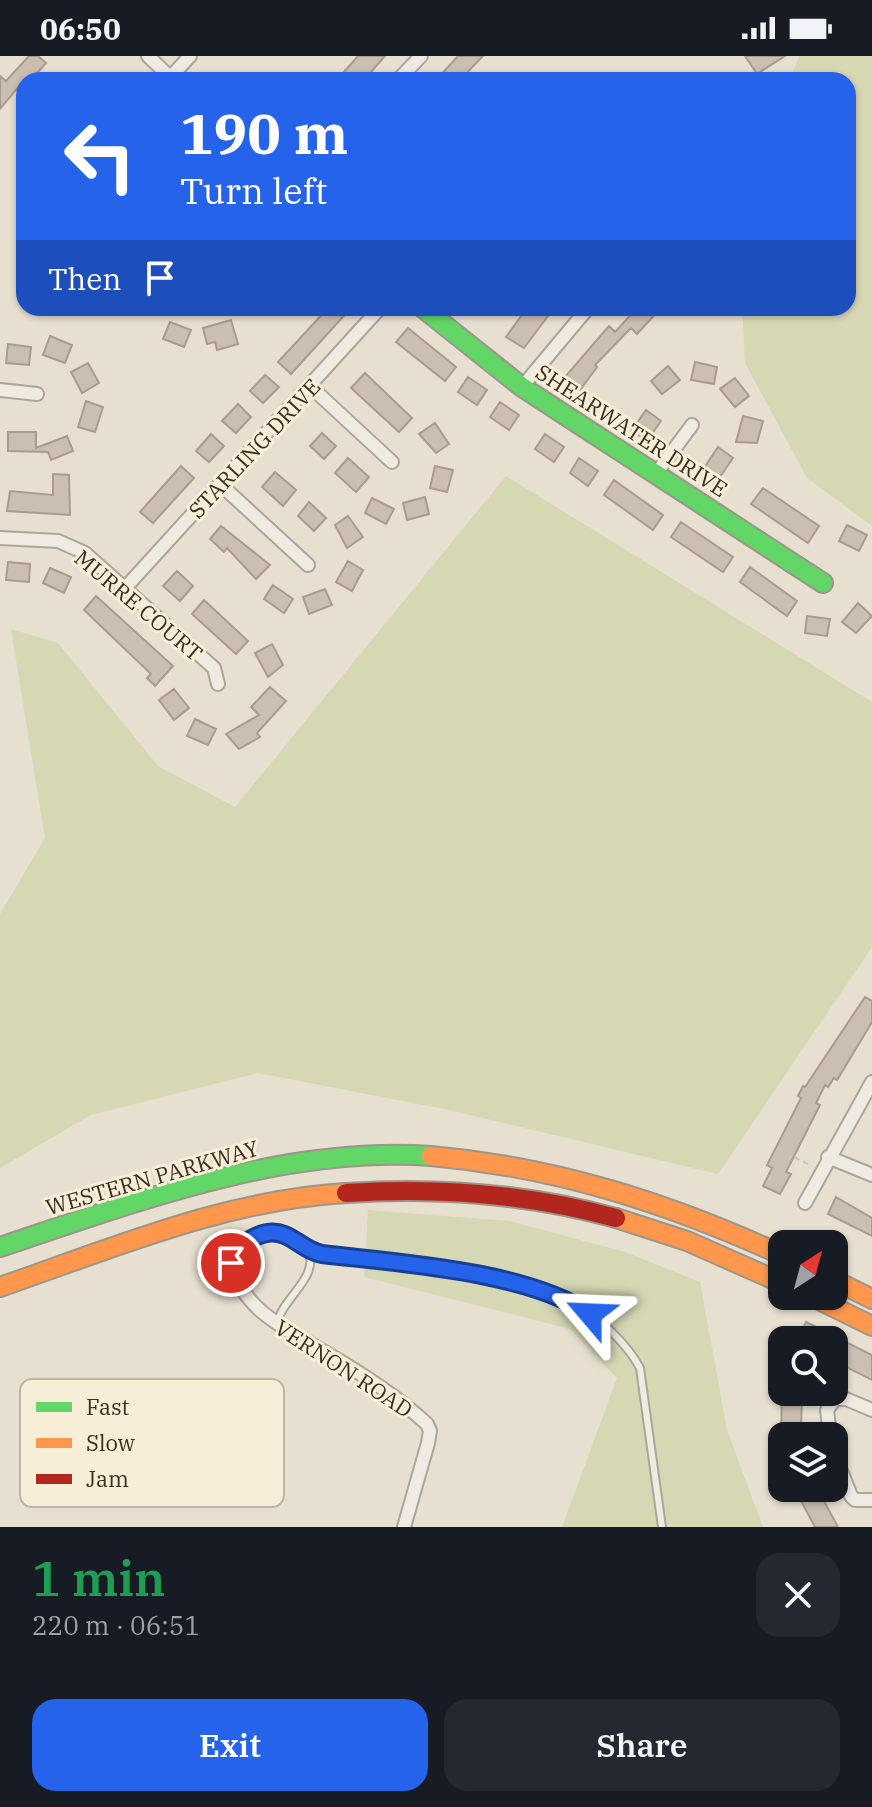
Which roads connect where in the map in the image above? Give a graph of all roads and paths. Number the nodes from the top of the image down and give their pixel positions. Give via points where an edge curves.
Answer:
1 (148, 56) edge
2 (190, 56) edge
3 (421, 56) edge
4 (163, 72) edge
5 (176, 72) edge
6 (406, 72) edge
7 (373, 316) edge
8 (433, 316) edge
9 (581, 316) edge
10 (311, 387) junction
11 (522, 387) junction
12 (0, 390) edge
13 (37, 394) dead end
14 (692, 425) dead end
15 (392, 462) dead end
16 (655, 475) junction
17 (220, 484) junction
18 (0, 538) edge
19 (308, 565) dead end
20 (823, 583) dead end
21 (126, 587) junction
22 (218, 684) dead end
23 (872, 1082) edge
24 (794, 1157) dead end
25 (828, 1157) junction
26 (810, 1165) dead end
27 (872, 1175) edge
28 (805, 1203) dead end
29 (0, 1247) edge
30 (768, 1249) edge
31 (309, 1252) junction
32 (231, 1263) joint
33 (768, 1277) edge
34 (2, 1281) edge
35 (848, 1287) edge
36 (872, 1299) edge
37 (839, 1310) edge
38 (277, 1326) junction
39 (872, 1326) edge
40 (872, 1410) edge
41 (828, 1422) edge
42 (848, 1488) edge
43 (872, 1500) edge
44 (404, 1527) edge
45 (662, 1527) edge

1 - 4 street
2 - 5 street
3 - 6 street
7 - 10 street, STARLING DRIVE
8 - 11 main road, SHEARWATER DRIVE
9 - 11 street
10 - 15 street
10 - 17 street, STARLING DRIVE
11 - 16 main road, SHEARWATER DRIVE
12 - 13 street
14 - 16 street
16 - 20 main road, SHEARWATER DRIVE
17 - 19 street
17 - 21 street, STARLING DRIVE
18 - 21 street, MURRE COURT via 58,541 85,553
21 - 22 street, MURRE COURT via 214,668
23 - 25 street
24 - 26 path
25 - 27 street
25 - 28 street
29 - 30 main road, WESTERN PARKWAY via 252,1172 354,1157 401,1157 515,1164 601,1183
31 - 32 lane via 286,1235 267,1233 238,1249
31 - 38 lane via 310,1272 282,1306
31 - 45 lane via 477,1276 574,1302 590,1314 640,1368
32 - 38 street, VERNON ROAD via 244,1293
33 - 34 main road via 669,1235 534,1200 372,1191 282,1199 205,1217
35 - 36 main road
37 - 39 main road
38 - 44 street, VERNON ROAD via 323,1351 427,1424 428,1443
40 - 41 street via 835,1399 827,1410
42 - 43 street via 855,1500

